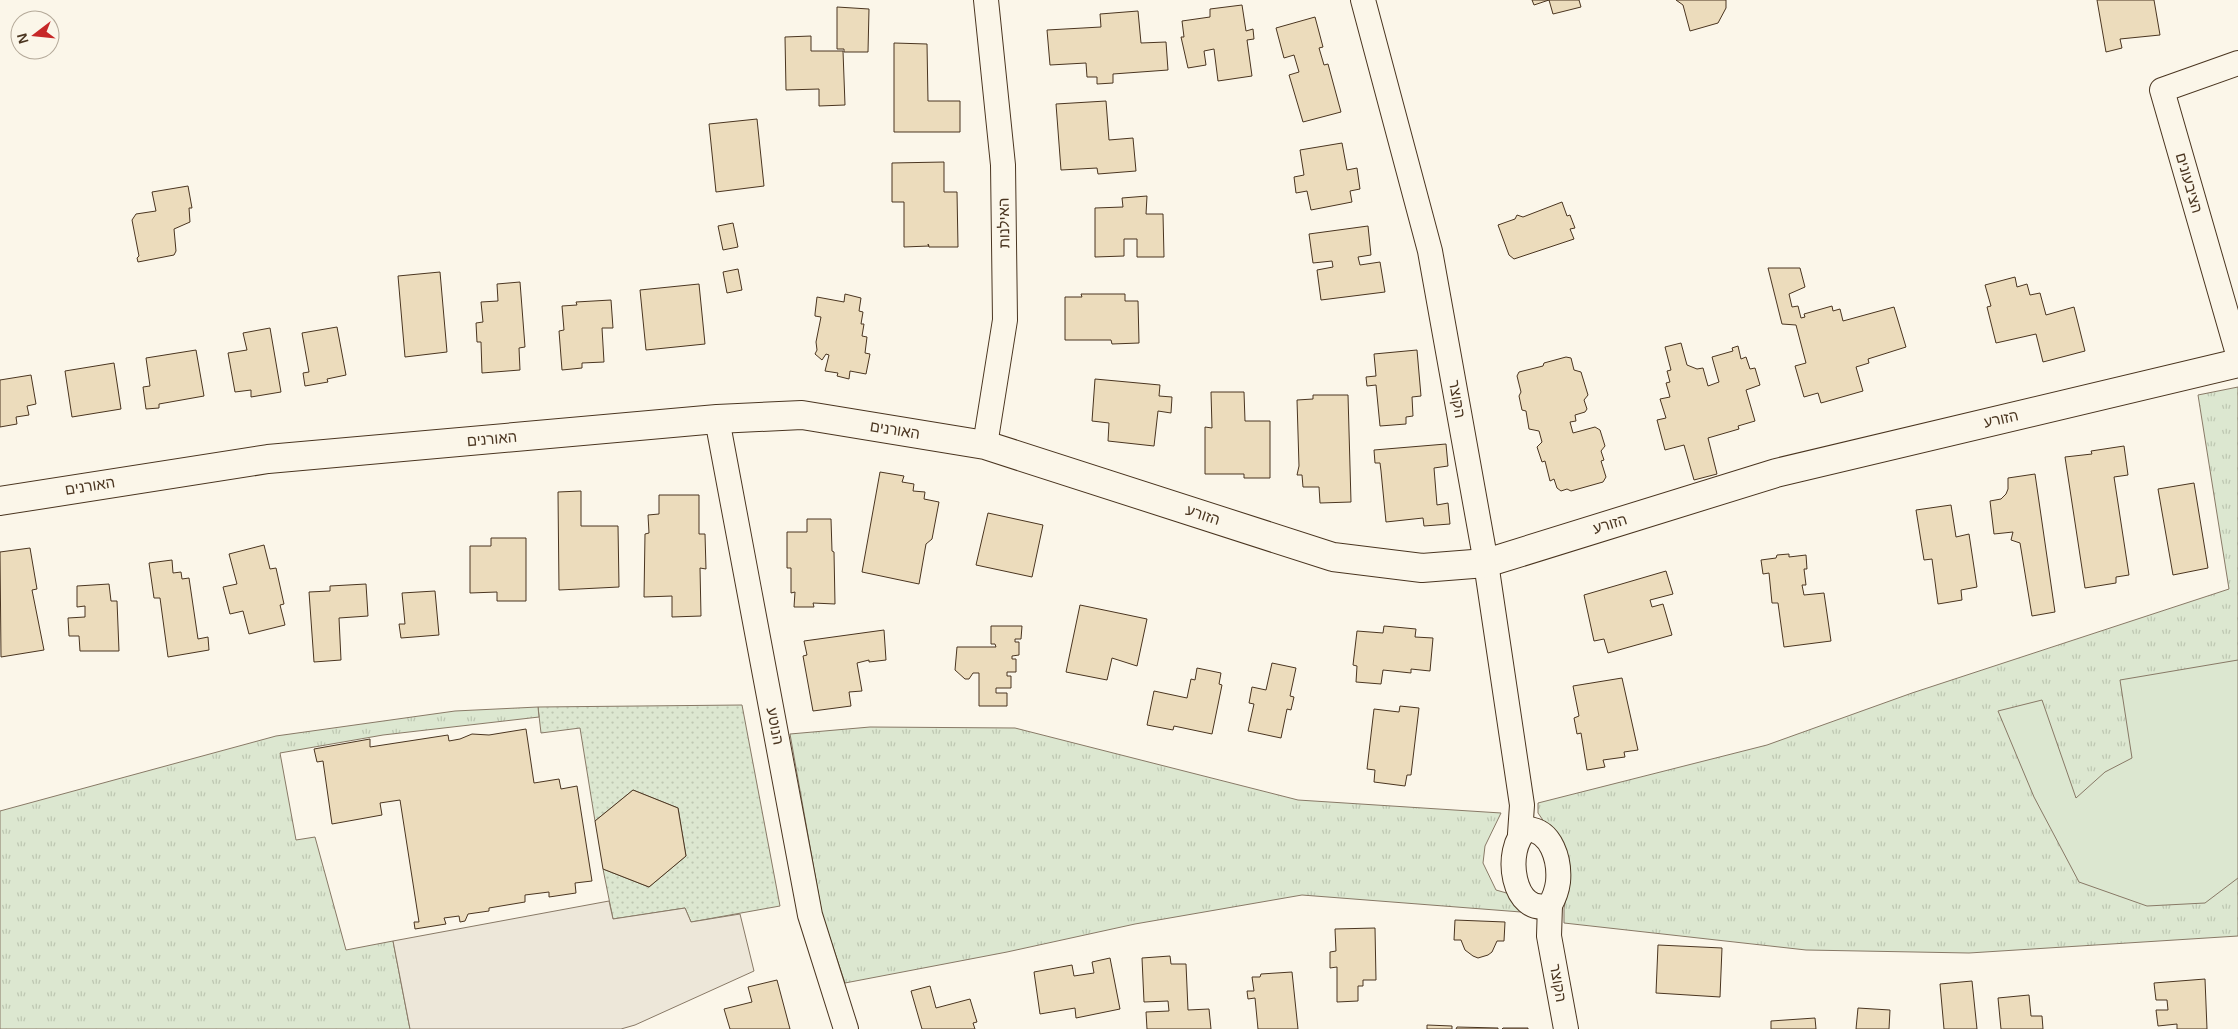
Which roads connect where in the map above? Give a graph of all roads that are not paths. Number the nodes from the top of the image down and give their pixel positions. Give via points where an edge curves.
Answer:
1 (986, 0) edge
2 (1363, 0) edge
3 (2238, 62) edge
4 (2238, 354) edge
5 (2238, 363) edge
6 (717, 419) junction
7 (985, 445) junction
8 (0, 500) edge
9 (1486, 563) junction
10 (1528, 832) junction
11 (1544, 906) junction
12 (846, 1029) edge
13 (1566, 1029) edge

1 - 7 street, האילנות via 1003,165 1005,320
2 - 9 street, הקוצר via 1430,252
3 - 4 street, הציבעונים via 2162,90
5 - 9 street, הזורע via 1776,473
6 - 7 street, האורנים via 802,415
6 - 8 street, האורנים via 268,459
6 - 12 street, הנוטע via 810,915
7 - 9 street, הזורע via 1333,557 1422,568
9 - 10 street, הקוצר
10 - 11 street, הקוצר via 1550,843 1555,854 1558,882
10 - 11 street via 1513,854 1515,880 1520,892
11 - 13 street, הקוצר

